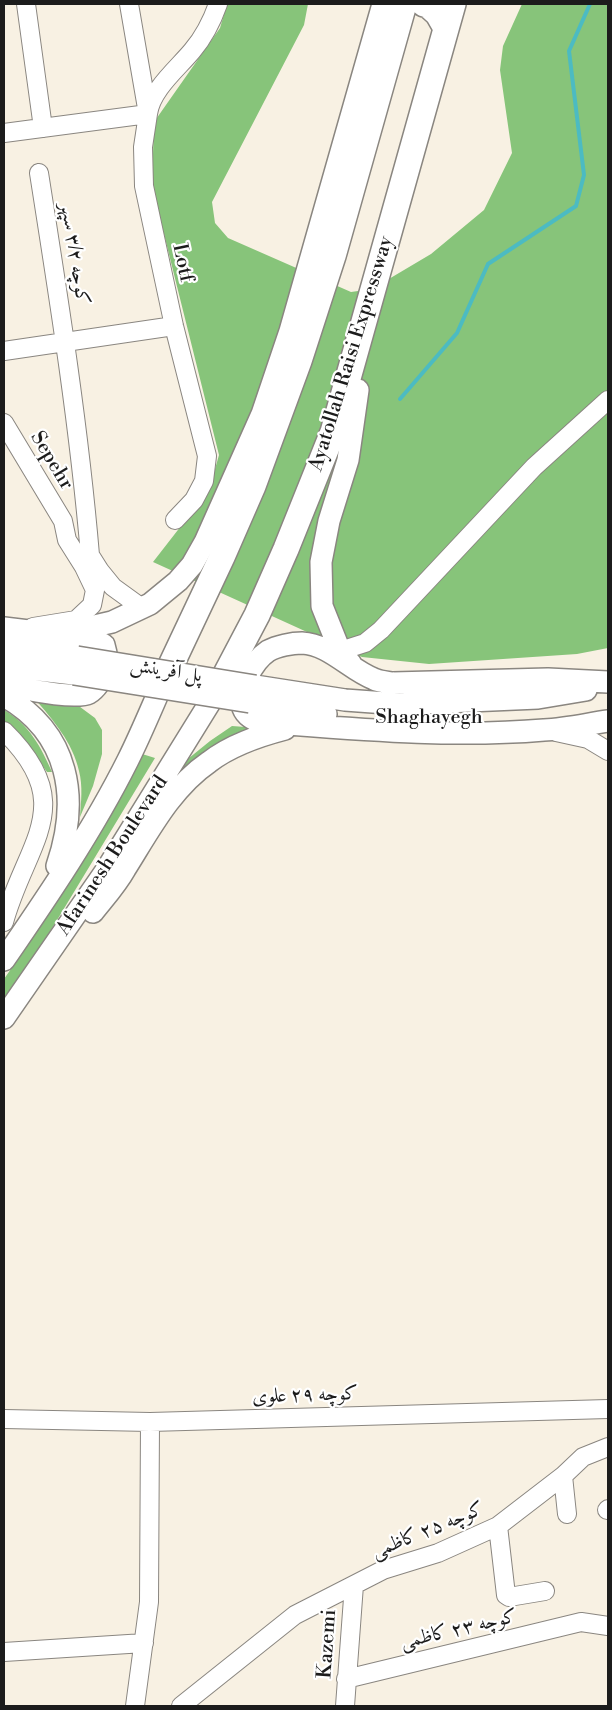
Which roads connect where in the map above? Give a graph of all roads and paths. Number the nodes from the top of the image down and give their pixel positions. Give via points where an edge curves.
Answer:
1 (26, 4) edge
2 (129, 4) edge
3 (218, 4) edge
4 (423, 4) edge
5 (453, 4) edge
6 (396, 8) edge
7 (446, 28) junction
8 (148, 114) junction
9 (43, 128) junction
10 (4, 133) edge
11 (39, 172) dead end
12 (174, 326) junction
13 (360, 339) junction
14 (66, 342) junction
15 (4, 351) edge
16 (299, 361) junction
17 (358, 390) joint
18 (608, 400) edge
19 (262, 414) junction
20 (4, 423) edge
21 (176, 520) dead end
22 (62, 521) junction
23 (90, 554) junction
24 (142, 608) junction
25 (12, 629) edge
26 (60, 634) junction
27 (4, 648) edge
28 (340, 651) junction
29 (75, 665) junction
30 (4, 666) edge
31 (356, 670) junction
32 (164, 680) joint
33 (608, 682) edge
34 (4, 685) edge
35 (608, 686) edge
36 (217, 691) joint
37 (253, 694) junction
38 (4, 696) edge
39 (608, 708) edge
40 (608, 720) edge
41 (301, 725) junction
42 (546, 730) junction
43 (4, 731) edge
44 (608, 751) edge
45 (40, 907) junction
46 (4, 922) edge
47 (4, 960) edge
48 (40, 965) junction
49 (4, 1018) edge
50 (608, 1409) edge
51 (4, 1419) edge
52 (150, 1422) junction
53 (608, 1446) edge
54 (563, 1476) junction
55 (567, 1514) dead end
56 (498, 1526) junction
57 (354, 1585) junction
58 (545, 1592) dead end
59 (608, 1626) edge
60 (144, 1643) junction
61 (4, 1652) edge
62 (346, 1679) junction
63 (135, 1706) edge
64 (181, 1706) edge
65 (349, 1706) edge

1 - 9 street
2 - 8 street, Lotf
3 - 8 street via 212,22 192,51 165,80 148,107
4 - 6 highway
4 - 7 highway via 438,14
5 - 7 highway, Ayatollah Raisi Expressway
6 - 16 highway via 332,256
6 - 19 main road
7 - 13 highway, Ayatollah Raisi Expressway
8 - 9 street
8 - 12 street, Lotf via 143,147 144,186
9 - 10 street
11 - 14 street, کوچه ۳/۲ سپهر
12 - 14 street
12 - 21 street, Lotf via 206,456 204,481 194,500
13 - 17 highway
13 - 36 highway, Ayatollah Raisi Expressway via 332,432 286,549 257,615
14 - 15 street
14 - 23 street, کوچه ۳/۲ سپهر
16 - 19 highway
16 - 32 highway via 253,486
17 - 28 main road via 348,460 328,521 321,562 322,606
18 - 28 street via 534,468 381,630 364,643
19 - 24 main road via 192,565 178,582
20 - 22 street, Sepehr
22 - 23 street, Sepehr via 77,534
22 - 25 street, Sepehr via 67,540 95,590 92,605 76,620
23 - 24 street, Sepehr via 113,587
24 - 26 main road via 112,622
25 - 26 main road
26 - 34 main road via 95,639 104,645 107,655 105,672 97,686 88,694 76,696
27 - 29 main road
28 - 31 main road
29 - 30 main road
29 - 37 main road, پل آفرینش, bridge
31 - 33 main road via 374,680 393,683 548,679
31 - 41 main road via 321,648 302,643 269,651 256,662 242,695 243,709 250,718 260,722
32 - 45 main road, Afarinesh Boulevard via 128,760
35 - 37 main road, Shaghayegh via 538,698 400,704
36 - 48 main road, Afarinesh Boulevard via 105,872
37 - 39 main road, Shaghayegh via 311,712 399,722 568,715
38 - 45 main road via 28,711 52,740 68,782 65,843
40 - 42 main road
41 - 42 main road via 436,734
41 - 48 main road via 234,746 207,763 179,790 157,818 124,871 82,925
42 - 44 street via 588,739
43 - 46 street via 34,767 44,802 35,846
45 - 47 main road, Afarinesh Boulevard
48 - 49 main road, Afarinesh Boulevard
50 - 52 street, کوچه ۲۹ علوی
51 - 52 street, کوچه ۲۹ علوی
52 - 60 street via 150,1602
53 - 54 street, کوچه ۲۵ کاظمی via 584,1457
54 - 55 street
54 - 56 street, کوچه ۲۵ کاظمی
56 - 57 street, کوچه ۲۵ کاظمی via 438,1553 383,1570
56 - 58 street via 506,1596
57 - 62 street, Kazemi
57 - 64 street, کوچه ۲۵ کاظمی via 296,1615
59 - 62 street, کوچه ۲۳ کاظمی via 581,1622
60 - 61 street
60 - 63 street
62 - 65 street, Kazemi

